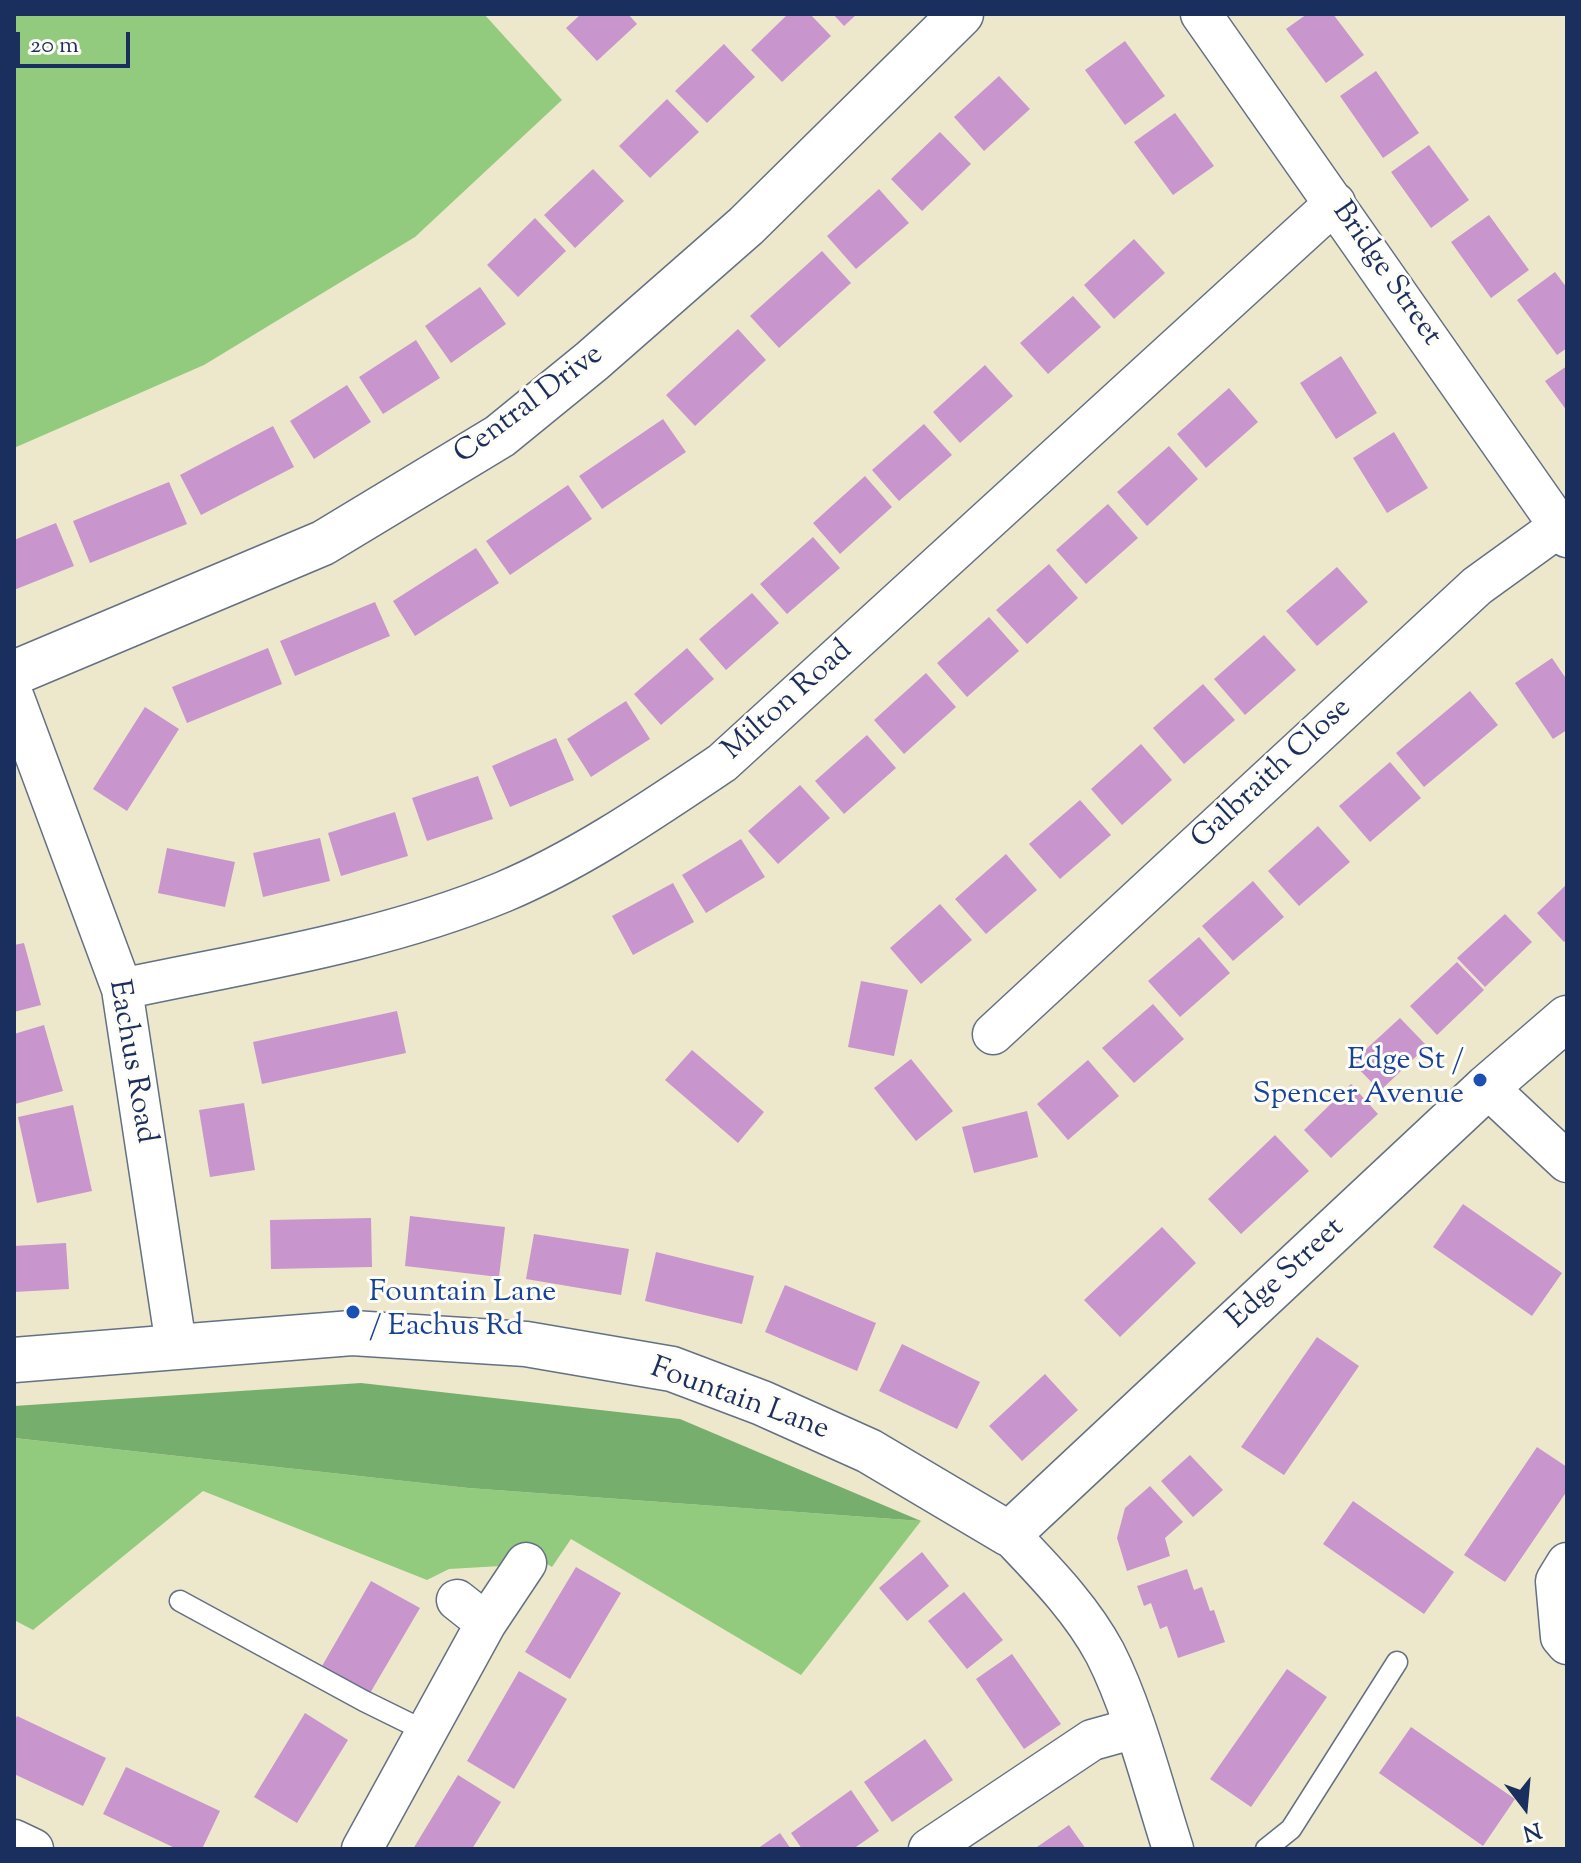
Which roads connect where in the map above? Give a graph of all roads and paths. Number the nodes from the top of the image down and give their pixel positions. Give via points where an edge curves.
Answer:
1 (961, 14) edge
2 (1201, 14) edge
3 (1335, 203) junction
4 (1564, 532) edge
5 (14, 673) edge
6 (14, 698) edge
7 (122, 989) junction
8 (1567, 1018) edge
9 (993, 1034) dead end
10 (1487, 1087) junction
11 (1567, 1162) edge
12 (176, 1345) junction
13 (14, 1360) edge
14 (1009, 1534) junction
15 (526, 1563) dead end
16 (1567, 1563) edge
17 (180, 1601) dead end
18 (1567, 1644) edge
19 (1397, 1662) dead end
20 (1135, 1728) junction
21 (427, 1732) junction
22 (14, 1840) edge
23 (33, 1849) edge
24 (362, 1849) edge
25 (929, 1849) edge
26 (1173, 1849) edge
27 (1266, 1849) edge

1 - 5 street, Central Drive via 746,226 500,436 323,543
2 - 3 street, Bridge Street
3 - 4 street, Bridge Street
3 - 7 street, Milton Road via 722,763 617,833 503,892 380,934
4 - 9 street, Galbraith Close via 1477,586
6 - 7 street, Eachus Road
7 - 12 street, Eachus Road
8 - 10 street, Edge Street
10 - 11 street
10 - 14 street, Edge Street
12 - 13 street, Fountain Lane
12 - 14 street, Fountain Lane via 352,1333 526,1344 672,1369 869,1451
14 - 20 street via 1071,1601 1105,1653
15 - 21 street via 472,1612
16 - 18 street via 1556,1581 1561,1637
17 - 21 lane
19 - 27 lane via 1291,1829
20 - 25 street via 1092,1740
20 - 26 street
21 - 24 street
22 - 23 street

